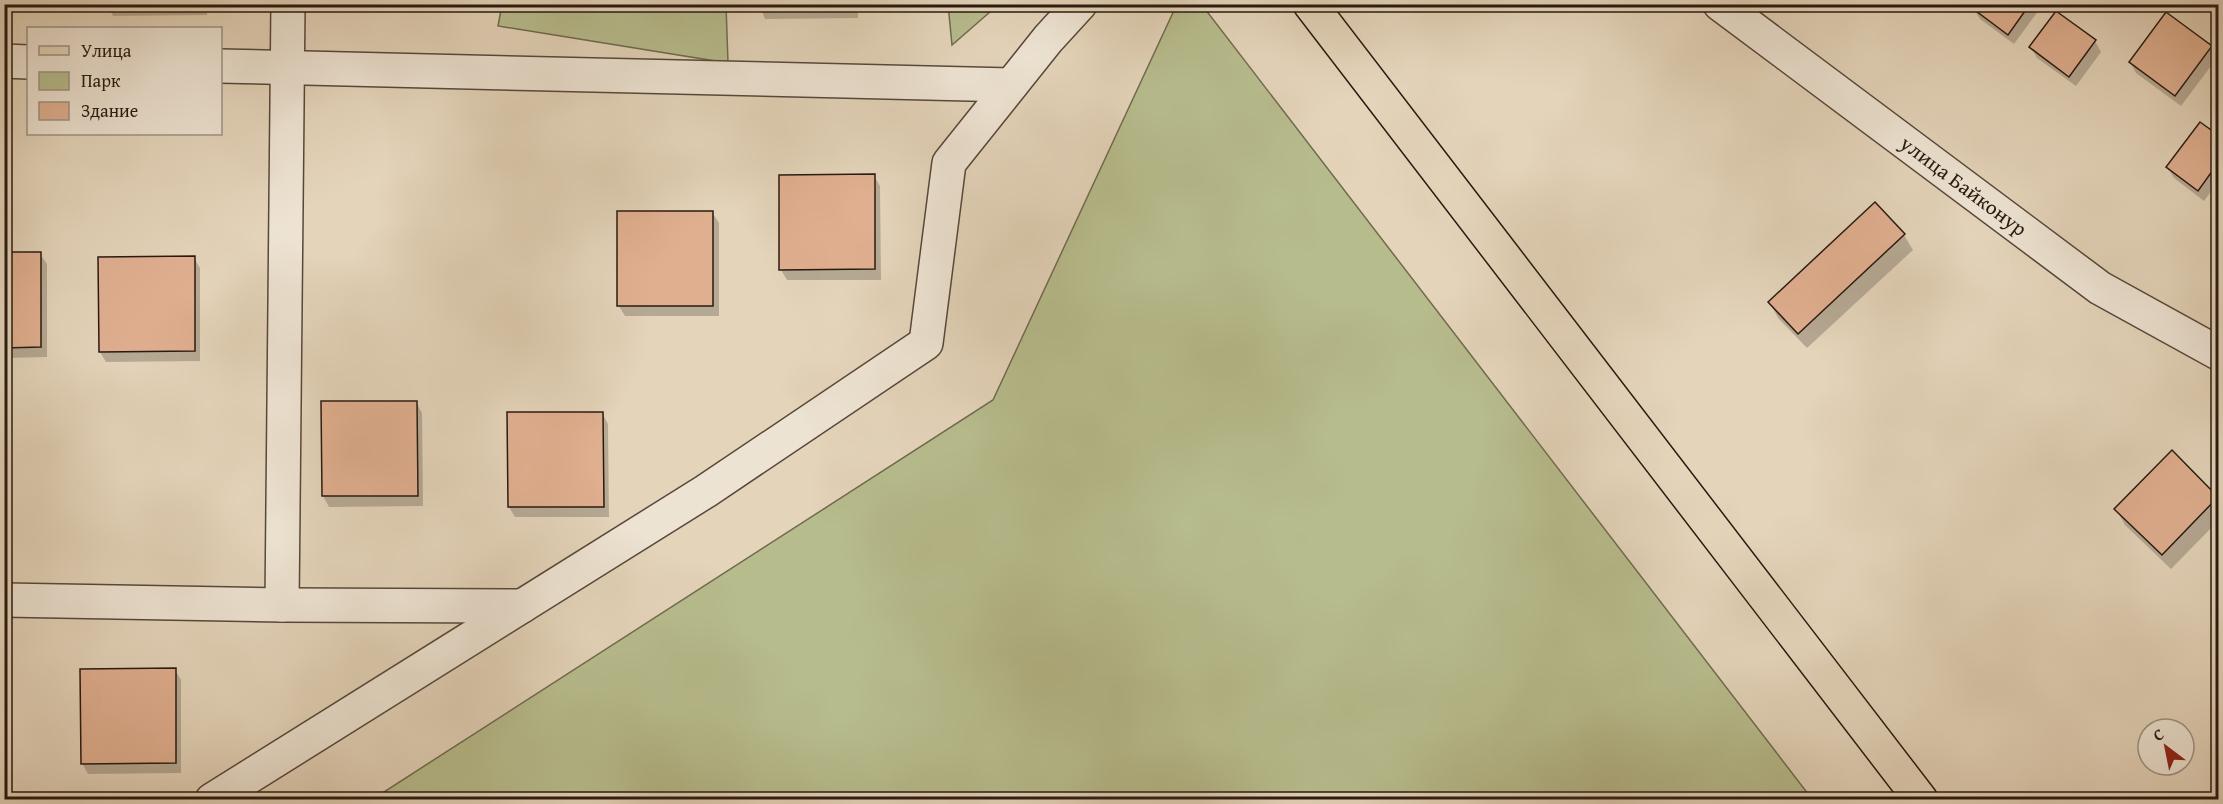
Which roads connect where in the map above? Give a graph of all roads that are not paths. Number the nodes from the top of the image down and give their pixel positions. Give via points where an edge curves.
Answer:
1 (288, 4) edge
2 (1080, 4) edge
3 (1310, 4) edge
4 (1720, 4) edge
5 (4, 61) edge
6 (27, 62) edge
7 (222, 66) edge
8 (288, 68) junction
9 (1011, 85) junction
10 (2218, 353) edge
11 (4, 600) edge
12 (282, 604) junction
13 (522, 606) junction
14 (212, 800) edge
15 (1921, 800) edge

1 - 8 street
2 - 9 street
3 - 15 main road
4 - 10 street, улица Байконур via 2100,288
5 - 6 street
7 - 8 street
8 - 9 street
8 - 12 street
9 - 13 street via 949,163 926,343 706,490
11 - 12 street
12 - 13 street
13 - 14 street

